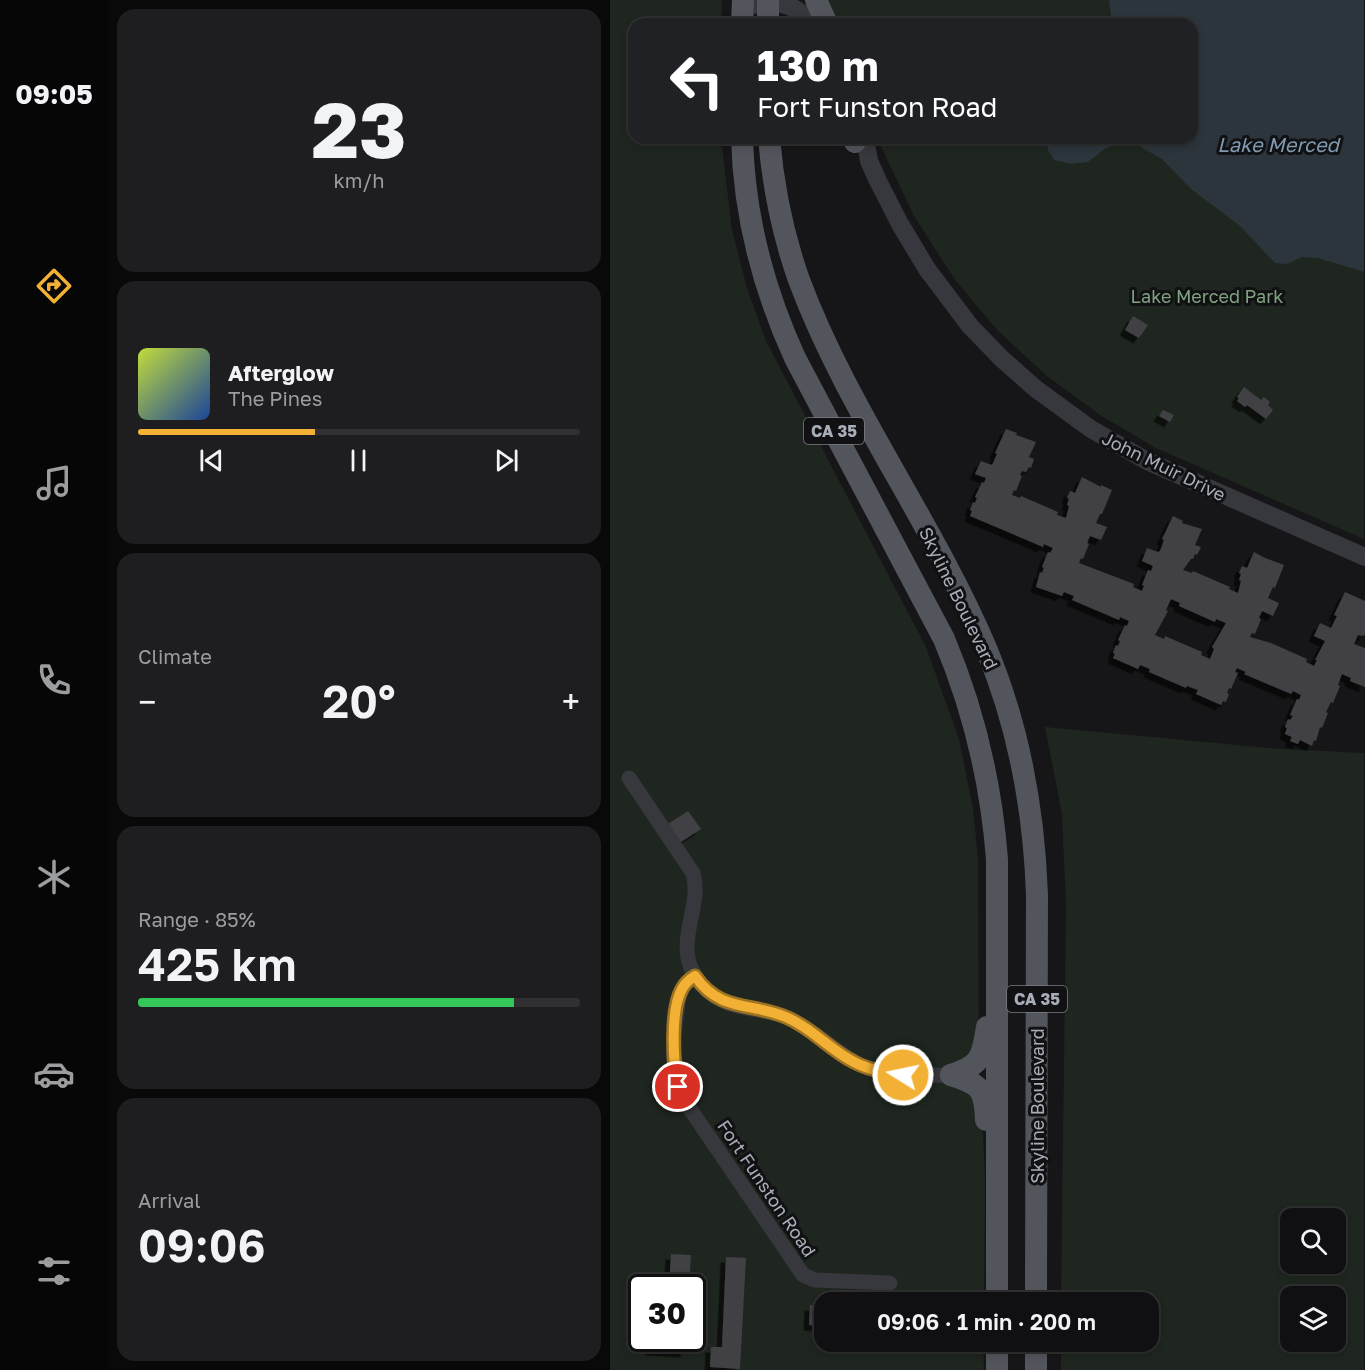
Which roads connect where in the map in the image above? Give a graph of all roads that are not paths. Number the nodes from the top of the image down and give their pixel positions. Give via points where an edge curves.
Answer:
1 (816, 0) edge
2 (743, 10) edge
3 (770, 14) edge
4 (808, 18) edge
5 (824, 18) edge
6 (742, 144) edge
7 (770, 144) edge
8 (780, 144) edge
9 (859, 144) edge
10 (776, 193) junction
11 (1364, 557) edge
12 (629, 778) dead end
13 (695, 976) junction
14 (998, 991) junction
15 (951, 1075) junction
16 (997, 1210) junction
17 (890, 1283) dead end
18 (997, 1292) edge
19 (1036, 1292) edge
20 (997, 1352) edge
21 (1036, 1352) edge
22 (997, 1370) edge
23 (1036, 1370) edge

1 - 5 main road
2 - 3 street
3 - 4 street via 792,5
6 - 14 main road, Skyline Boulevard / CA 35 via 751,226 765,282 784,333 933,616 970,710 984,765 994,832
7 - 10 main road, Skyline Boulevard / CA 35
8 - 10 main road
9 - 11 street, John Muir Drive via 900,224 949,299 1002,359 1054,404 1147,461
10 - 19 main road, Skyline Boulevard / CA 35 via 788,244 811,310 972,616 1005,699 1019,748 1034,829 1038,895
12 - 13 street via 693,873 696,890 687,954
13 - 15 street via 717,998 787,1017 864,1067 903,1075
13 - 17 street, Fort Funston Road via 680,993 674,1033 674,1066 686,1103 803,1275 815,1280
14 - 15 main road via 982,1057 969,1069
14 - 16 main road, Skyline Boulevard / CA 35
15 - 16 main road via 971,1081 982,1091
16 - 18 main road, Skyline Boulevard / CA 35
20 - 22 main road
21 - 23 main road

